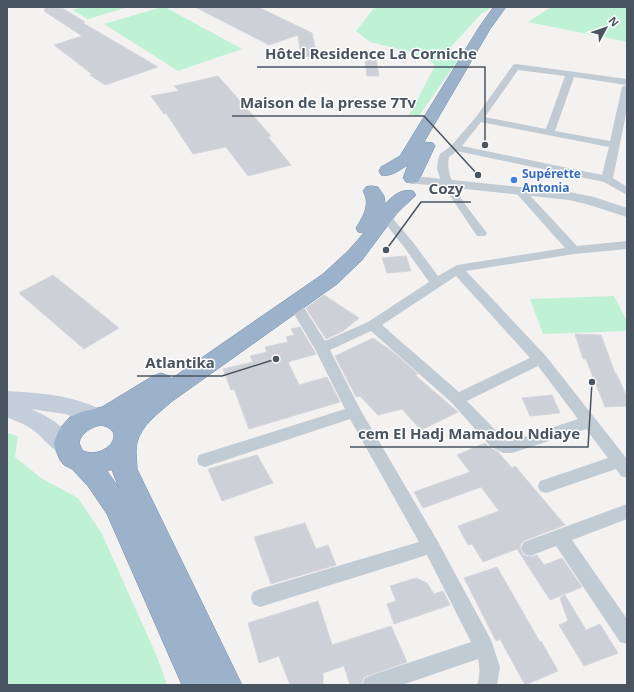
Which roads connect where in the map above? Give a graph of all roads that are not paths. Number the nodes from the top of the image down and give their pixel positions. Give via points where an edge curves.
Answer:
1 (500, 7) edge
2 (510, 7) edge
3 (570, 75) junction
4 (627, 82) edge
5 (627, 87) edge
6 (479, 119) junction
7 (549, 132) junction
8 (614, 145) junction
9 (455, 148) junction
10 (387, 171) junction
11 (607, 179) junction
12 (447, 184) junction
13 (412, 185) junction
14 (372, 191) junction
15 (520, 191) junction
16 (627, 192) edge
17 (627, 213) edge
18 (384, 216) junction
19 (481, 233) dead end
20 (627, 244) edge
21 (574, 250) junction
22 (457, 269) junction
23 (436, 283) junction
24 (295, 304) junction
25 (373, 325) junction
26 (322, 348) junction
27 (540, 359) junction
28 (7, 399) edge
29 (457, 399) junction
30 (7, 408) edge
31 (354, 412) junction
32 (101, 416) junction
33 (589, 422) junction
34 (126, 440) junction
35 (74, 454) junction
36 (205, 460) dead end
37 (623, 466) edge
38 (546, 486) dead end
39 (627, 511) edge
40 (560, 536) junction
41 (431, 546) junction
42 (530, 548) dead end
43 (260, 598) dead end
44 (627, 635) edge
45 (484, 647) junction
46 (198, 685) edge
47 (226, 685) edge
48 (372, 685) edge
49 (487, 685) edge

1 - 10 highway via 484,29 406,159
2 - 13 highway via 416,164
3 - 4 street
3 - 6 street via 516,67
3 - 7 street
5 - 8 street
6 - 7 street
6 - 9 street
7 - 8 street
8 - 11 street
9 - 11 street
9 - 12 street via 444,156 443,160 442,169
10 - 13 highway via 403,173
10 - 14 highway via 370,178 368,185
11 - 16 street
12 - 13 street
12 - 15 street
12 - 19 street
13 - 14 highway via 401,197 385,197
13 - 18 highway
14 - 32 highway via 377,200 372,216 357,239 324,269 153,388
15 - 17 street via 589,200
15 - 21 street
18 - 23 street
18 - 24 highway via 354,258
20 - 21 street
21 - 22 street
22 - 23 street
22 - 27 street
23 - 25 street
24 - 26 street
24 - 34 highway via 163,396 138,417
25 - 26 street
25 - 29 street
26 - 31 street
27 - 29 street
27 - 33 street
28 - 32 main road via 41,402
29 - 33 street via 503,447 512,447
30 - 35 main road via 39,422
31 - 36 street
31 - 41 street
32 - 34 highway via 121,421
32 - 35 highway via 86,420 74,428 67,438
33 - 37 street
34 - 35 highway via 118,454 110,460 90,464
34 - 47 highway via 124,469
35 - 46 highway via 95,474 118,509
37 - 38 street
39 - 40 street
40 - 42 street
40 - 44 street
41 - 43 street
41 - 45 street
45 - 48 street
45 - 49 street via 490,667

